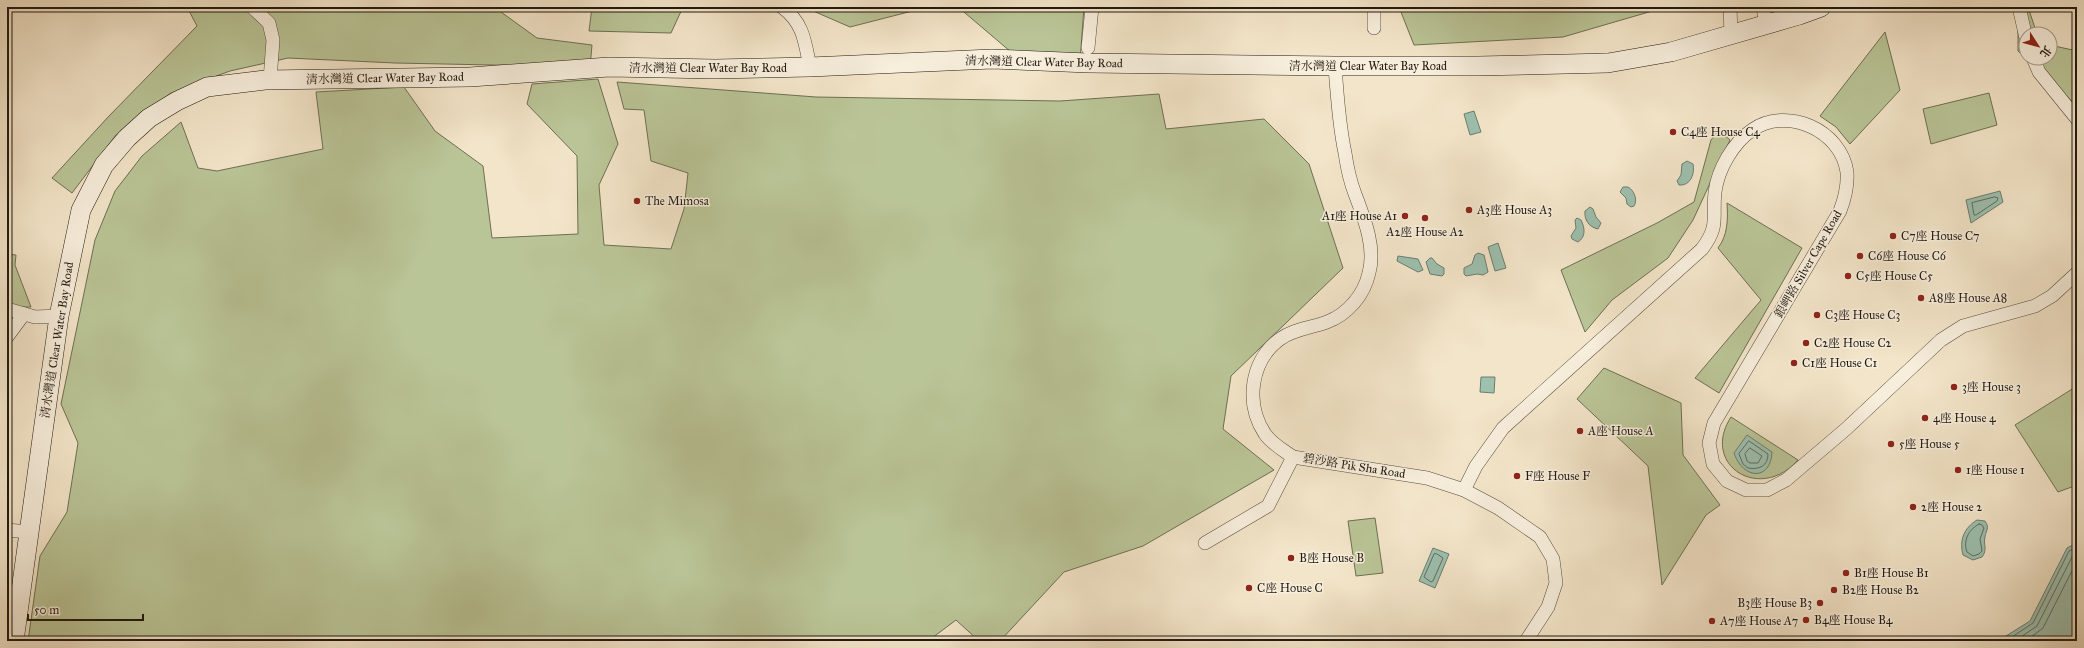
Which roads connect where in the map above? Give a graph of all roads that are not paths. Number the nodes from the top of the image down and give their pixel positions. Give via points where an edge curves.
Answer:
1 (252, 7) edge
2 (782, 7) edge
3 (1092, 7) edge
4 (1374, 7) edge
5 (1730, 7) edge
6 (1820, 7) edge
7 (2019, 7) edge
8 (1765, 16) edge
9 (2023, 26) edge
10 (1374, 28) dead end
11 (1732, 34) junction
12 (1088, 48) dead end
13 (1335, 66) junction
14 (2036, 66) edge
15 (810, 68) junction
16 (270, 80) junction
17 (2077, 119) edge
18 (2077, 273) edge
19 (7, 309) edge
20 (24, 314) junction
21 (59, 316) junction
22 (7, 337) edge
23 (1293, 457) junction
24 (1464, 490) junction
25 (7, 530) edge
26 (28, 532) junction
27 (1205, 543) dead end
28 (14, 641) edge
29 (1526, 641) edge

1 - 16 street via 269,23 273,40
2 - 15 street via 792,14 802,30
3 - 12 street
4 - 10 street
5 - 11 street
6 - 8 main road, 清水灣道 Clear Water Bay Road
7 - 9 street
8 - 11 main road, 清水灣道 Clear Water Bay Road
11 - 13 main road, 清水灣道 Clear Water Bay Road via 1671,52 1608,63
13 - 15 main road, 清水灣道 Clear Water Bay Road via 1088,63 992,59
13 - 23 street, 碧沙路 Pik Sha Road via 1345,154 1366,224 1371,257 1364,289 1343,314 1328,322 1295,330 1280,339 1267,352 1258,367 1253,390 1257,419 1266,435
14 - 17 street
15 - 16 main road, 清水灣道 Clear Water Bay Road via 609,67 470,77
16 - 21 main road, 清水灣道 Clear Water Bay Road via 207,87 149,118 127,138 104,165 81,210
18 - 24 street, 銀岬路 Silver Cape Road via 2052,296 2035,306 1963,326 1940,340 1846,429 1786,480 1767,490 1746,490 1727,481 1714,464 1709,443 1714,423 1840,211 1847,192 1846,171 1840,152 1828,136 1811,125 1791,120 1771,122 1753,130 1738,143 1726,161 1715,192 1715,224 1712,236 1702,249 1509,423 1489,446
19 - 20 street
20 - 21 street via 35,317
20 - 22 street
21 - 26 main road, 清水灣道 Clear Water Bay Road
23 - 24 street, 碧沙路 Pik Sha Road via 1427,478
23 - 27 street via 1268,506
24 - 29 street, 碧沙路 Pik Sha Road via 1498,508 1540,537 1553,558 1556,584 1553,596
25 - 26 street
26 - 28 main road, 清水灣道 Clear Water Bay Road

